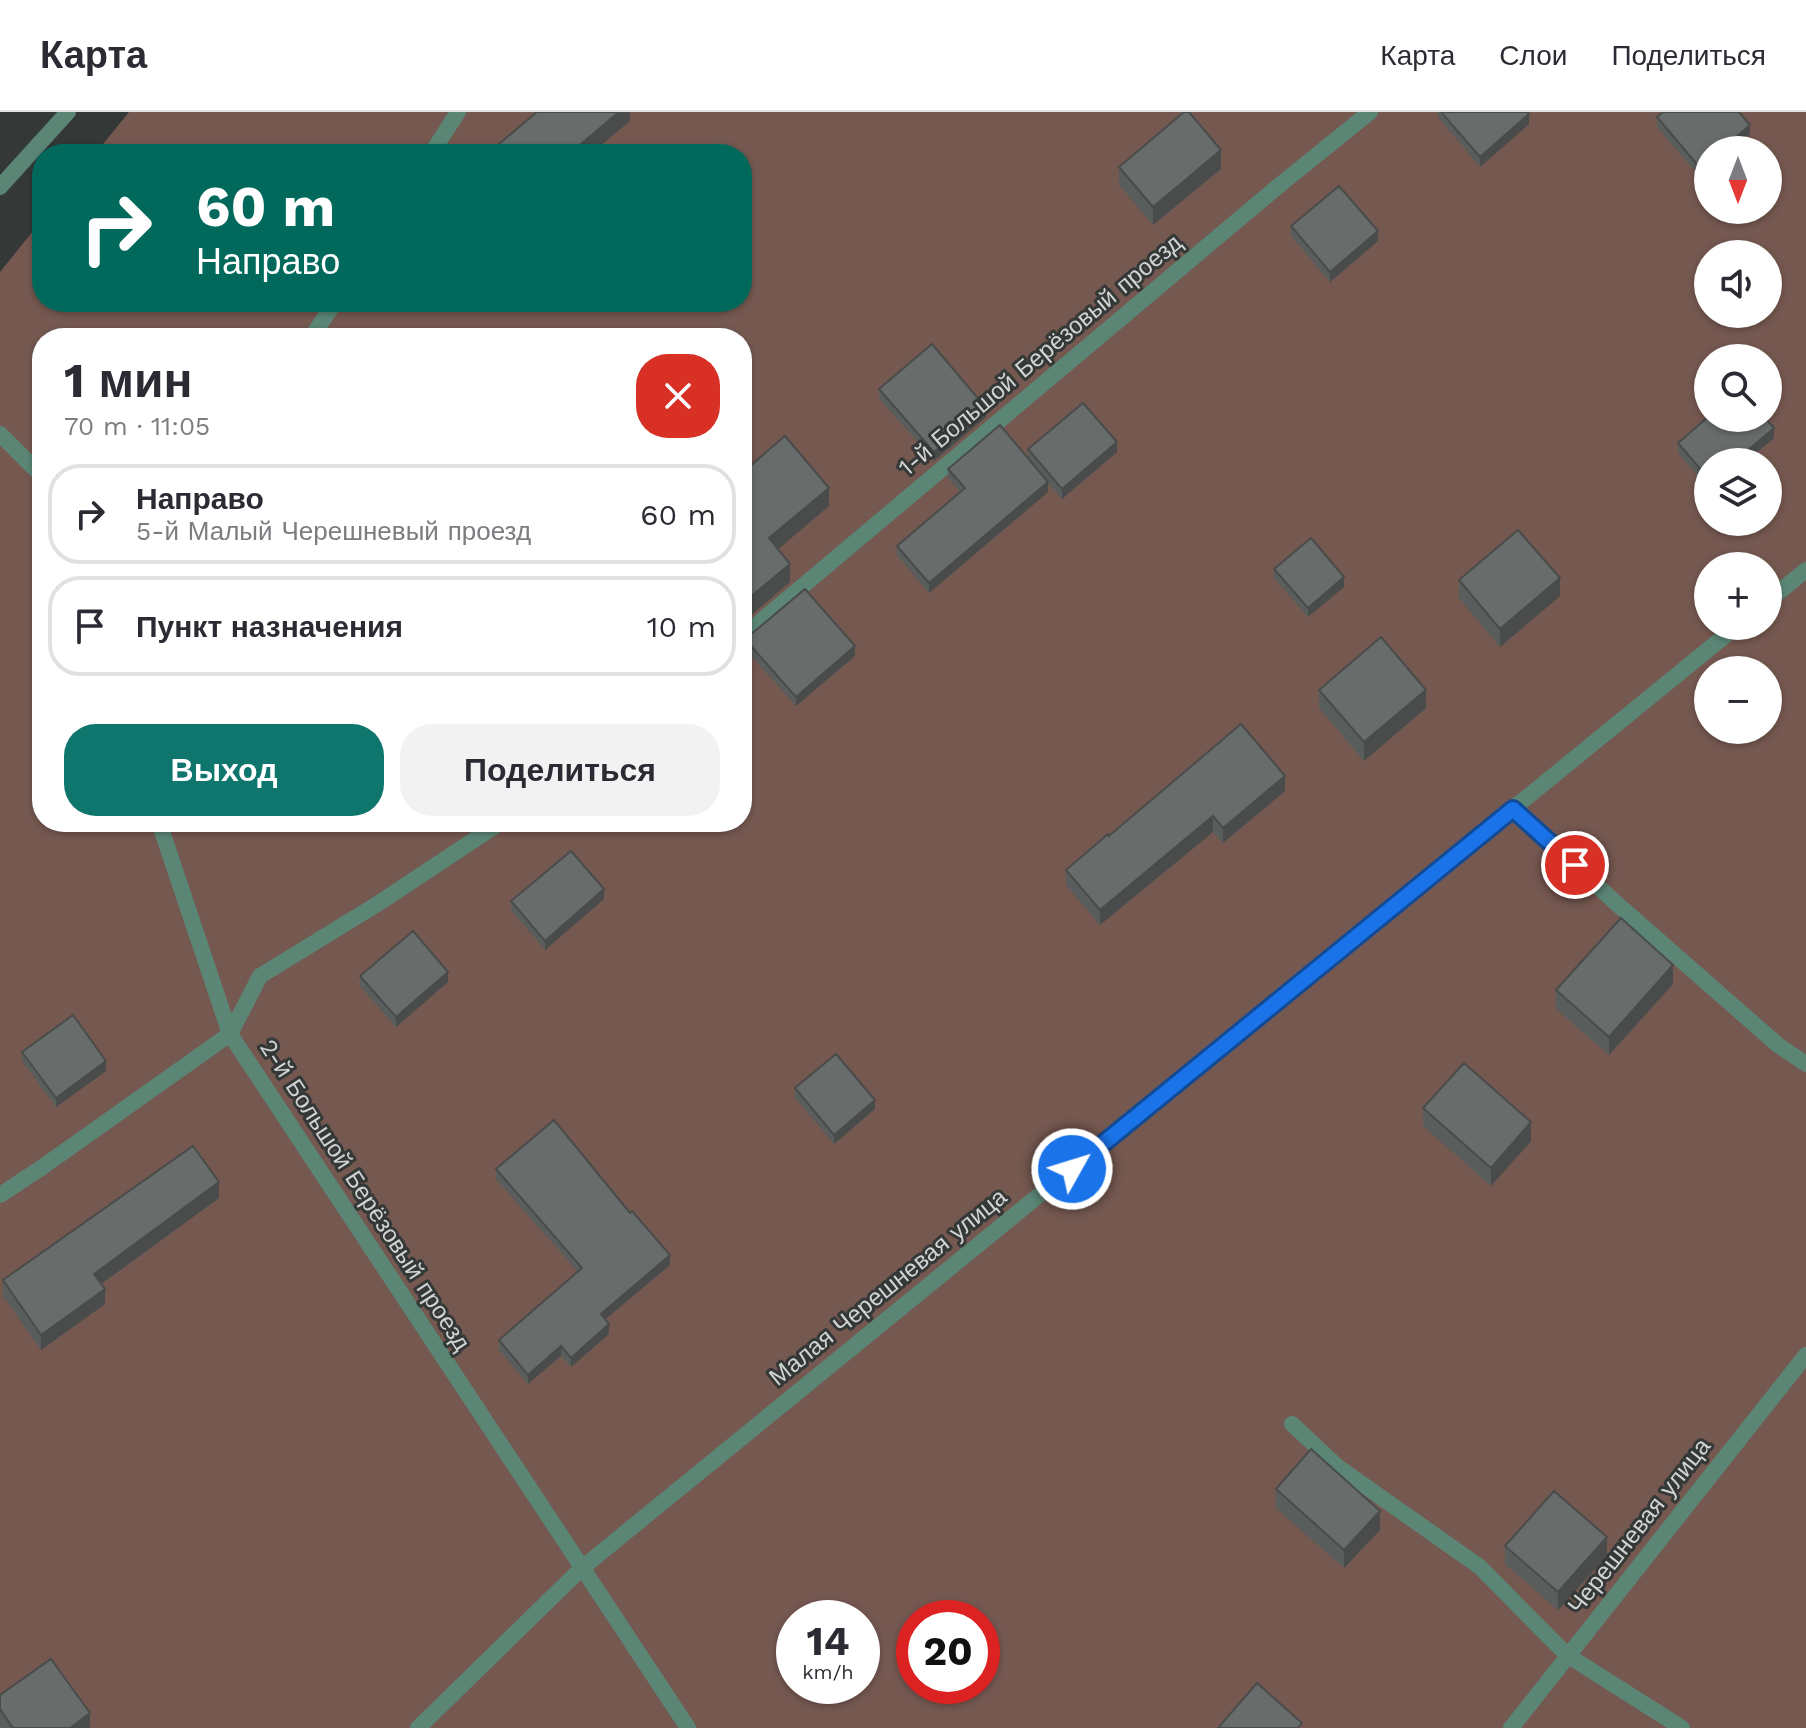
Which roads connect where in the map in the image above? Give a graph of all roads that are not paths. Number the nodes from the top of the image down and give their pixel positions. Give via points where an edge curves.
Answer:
1 (68, 112) edge
2 (458, 112) edge
3 (1370, 112) edge
4 (39, 144) edge
5 (437, 144) edge
6 (32, 152) edge
7 (0, 187) edge
8 (0, 434) edge
9 (32, 466) edge
10 (1806, 570) edge
11 (1782, 590) edge
12 (752, 629) edge
13 (1720, 640) edge
14 (1513, 809) junction
15 (162, 832) edge
16 (486, 832) edge
17 (230, 1034) junction
18 (1806, 1064) edge
19 (0, 1195) edge
20 (1806, 1355) edge
21 (1292, 1424) dead end
22 (582, 1568) junction
23 (1567, 1655) junction
24 (418, 1728) edge
25 (688, 1728) edge
26 (1511, 1728) edge
27 (1682, 1728) edge

1 - 4 lane
2 - 5 lane
3 - 12 lane, 1-й Большой Берёзовый проезд
6 - 7 lane
8 - 9 lane
10 - 11 lane
13 - 14 lane, Малая Черешневая улица
14 - 18 lane via 1778,1045
14 - 22 lane, Малая Черешневая улица
15 - 17 lane, 2-й Большой Берёзовый проезд
16 - 17 lane via 260,976
17 - 19 lane
17 - 22 lane, 2-й Большой Берёзовый проезд
20 - 23 lane, Черешневая улица
21 - 23 lane via 1338,1467 1480,1567
22 - 24 lane, Малая Черешневая улица
22 - 25 lane, 2-й Большой Берёзовый проезд
23 - 26 lane, Черешневая улица
23 - 27 lane

